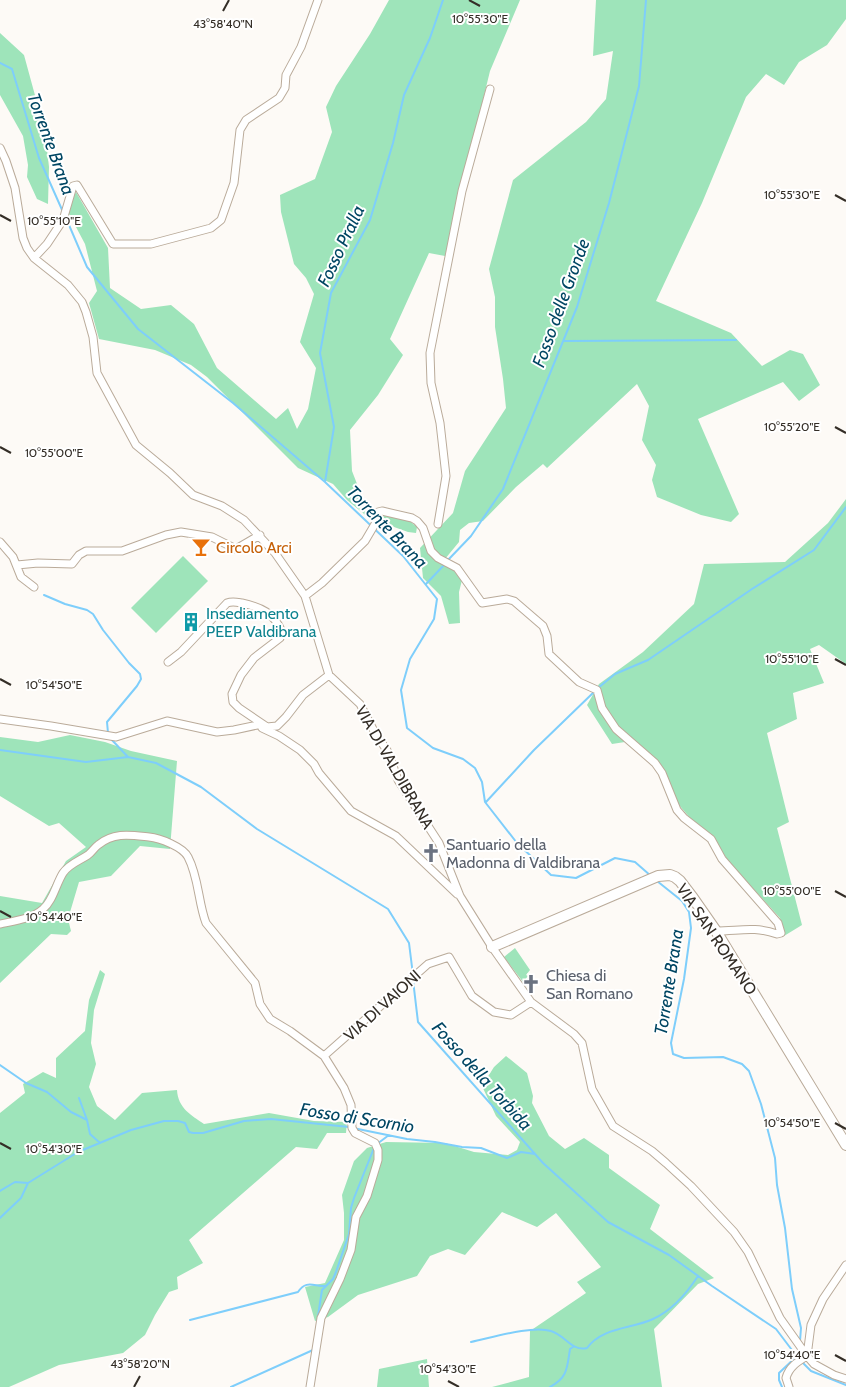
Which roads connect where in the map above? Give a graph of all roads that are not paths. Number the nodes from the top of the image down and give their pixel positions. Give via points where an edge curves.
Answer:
1 (318, 0) edge
2 (490, 89) dead end
3 (0, 148) edge
4 (34, 258) junction
5 (438, 524) dead end
6 (260, 535) junction
7 (0, 542) edge
8 (17, 565) junction
9 (34, 587) dead end
10 (305, 596) junction
11 (168, 662) dead end
12 (329, 674) junction
13 (0, 719) edge
14 (260, 725) junction
15 (460, 896) junction
16 (0, 924) edge
17 (716, 931) junction
18 (492, 947) junction
19 (531, 1002) junction
20 (324, 1056) junction
21 (846, 1145) edge
22 (846, 1265) edge
23 (807, 1356) junction
24 (846, 1379) edge
25 (310, 1387) edge
26 (789, 1387) edge

1 - 4 street via 301,47 286,75 285,88 279,98 246,120 240,130 234,183 221,220 211,228 151,244 113,244 77,185 73,186 63,220
2 - 5 street via 462,191 430,353 431,383 440,423 446,476
3 - 4 street, VIA DI VALDIBRANA via 15,188 22,238
4 - 6 street, VIA DI VALDIBRANA via 68,285 82,302 93,338 97,373 136,446 193,495 236,514
6 - 8 street via 236,549 212,537 181,532 122,551 86,551 72,564
6 - 10 street, VIA DI VALDIBRANA
7 - 8 street
8 - 9 street via 21,577
10 - 12 street, VIA DI VALDIBRANA
10 - 17 street via 365,541 378,512 388,512 412,518 423,528 431,551 457,568 482,602 514,601 543,626 549,654 579,682 594,688 616,729 655,763 677,810 711,839 722,859 778,923 781,933 757,929
11 - 14 street, VIA DI VALDIBRANA via 228,602 265,610 278,624 282,635 250,663 240,675 232,694 235,705
12 - 14 street via 303,695 280,723 272,727
12 - 15 street, VIA DI VALDIBRANA via 360,704 388,752 398,780 439,843
13 - 14 street via 116,737 167,722 217,732
14 - 15 street, VIA DI VALDIBRANA via 300,750 351,811 396,836
15 - 18 street, VIA DI VALDIBRANA
16 - 20 street via 27,918 44,909 70,865 109,837 128,834 156,837 188,856 206,923 254,983 260,1004 270,1019
17 - 18 street, VIA SAN ROMANO via 680,881 670,875 658,876
17 - 21 street, VIA SAN ROMANO
18 - 19 street, VIA DI VALDIBRANA
19 - 20 street, VIA DI VAIONI via 511,1014 494,1012 472,996 449,957 428,964
19 - 23 street, VIA DI VALDIBRANA via 582,1043 592,1088 612,1126 662,1160 740,1238 780,1318
20 - 25 street via 351,1105 352,1128 355,1133 375,1143 378,1160 367,1196 356,1217 351,1250 322,1318
22 - 23 street via 823,1299 811,1325
23 - 24 street, VIA DI VALDIBRANA via 814,1364
23 - 26 street via 795,1363 786,1375

